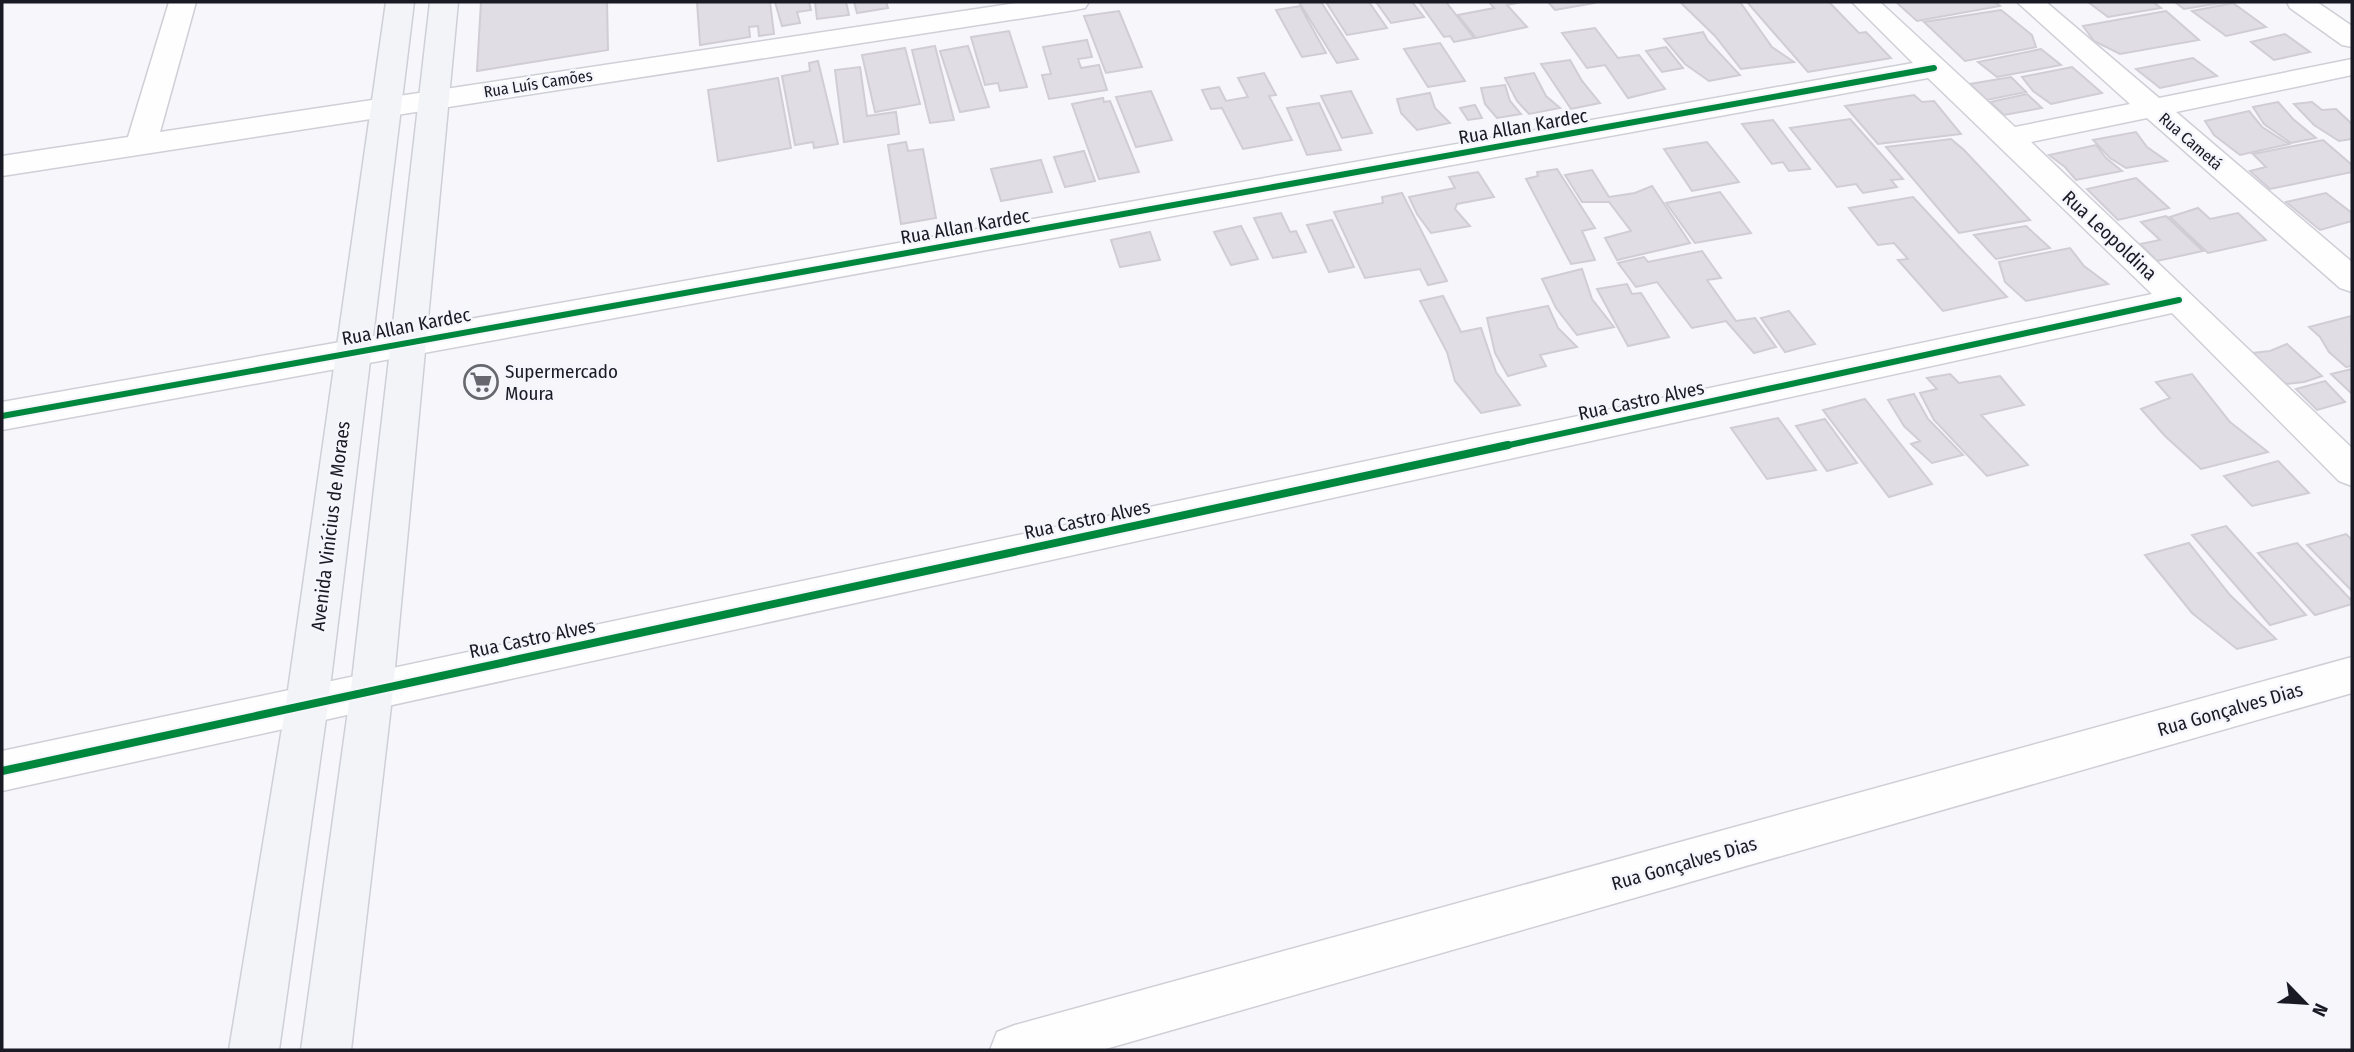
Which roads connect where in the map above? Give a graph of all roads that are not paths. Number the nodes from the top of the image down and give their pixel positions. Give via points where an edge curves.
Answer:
1 (182, 2) edge
2 (400, 2) edge
3 (444, 2) edge
4 (1075, 2) edge
5 (1865, 2) edge
6 (2030, 2) edge
7 (2300, 2) edge
8 (2352, 39) edge
9 (2352, 67) edge
10 (1934, 68) junction
11 (434, 98) junction
12 (386, 106) junction
13 (2154, 109) junction
14 (2007, 138) junction
15 (141, 145) junction
16 (2, 166) edge
17 (2352, 280) edge
18 (2179, 300) junction
19 (409, 341) junction
20 (352, 353) junction
21 (2, 416) edge
22 (2352, 471) edge
23 (2352, 675) edge
24 (372, 689) junction
25 (307, 704) junction
26 (2, 771) edge
27 (254, 1050) edge
28 (326, 1050) edge
29 (1015, 1050) edge

1 - 15 street
2 - 12 street, Avenida Vinícius de Moraes
3 - 11 street
4 - 11 street, Rua Luís Camões
5 - 10 street, Rua Leopoldina
6 - 13 street, Rua Cametá
7 - 8 street
9 - 13 street
10 - 14 street, Rua Leopoldina
10 - 19 street, Rua Allan Kardec
11 - 12 street, Rua Luís Camões
11 - 19 street
12 - 15 street, Rua Luís Camões
12 - 20 street, Avenida Vinícius de Moraes
13 - 14 street
13 - 17 street, Rua Cametá
14 - 18 street, Rua Leopoldina
15 - 16 street, Rua Luís Camões
18 - 22 street, Rua Leopoldina
18 - 24 street, Rua Castro Alves
19 - 20 street, Rua Allan Kardec
19 - 24 street
20 - 21 street, Rua Allan Kardec
20 - 25 street, Avenida Vinícius de Moraes
23 - 29 street, Rua Gonçalves Dias
24 - 25 street, Rua Castro Alves
24 - 28 street
25 - 26 street, Rua Castro Alves
25 - 27 street, Avenida Vinícius de Moraes

